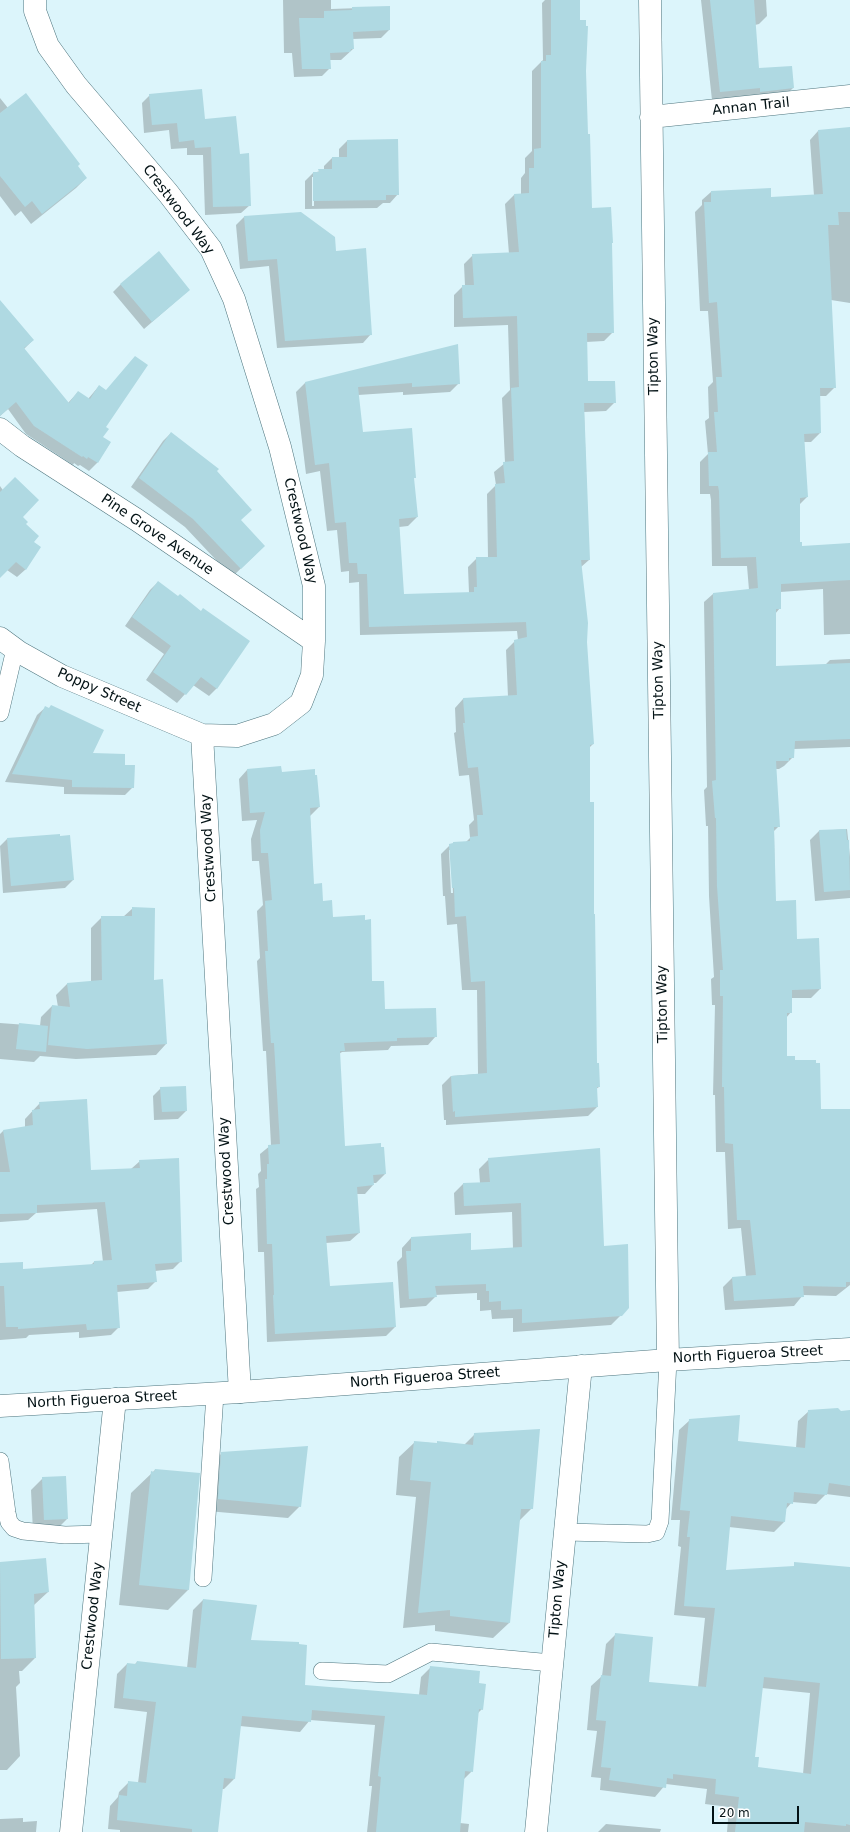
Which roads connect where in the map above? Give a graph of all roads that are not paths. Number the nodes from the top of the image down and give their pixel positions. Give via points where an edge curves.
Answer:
1 (36, 0) edge
2 (650, 0) edge
3 (850, 96) edge
4 (651, 117) junction
5 (0, 429) edge
6 (314, 641) junction
7 (7, 643) edge
8 (0, 713) edge
9 (202, 735) junction
10 (850, 1349) edge
11 (668, 1360) junction
12 (581, 1366) junction
13 (240, 1392) junction
14 (215, 1394) junction
15 (114, 1400) junction
16 (0, 1406) edge
17 (0, 1460) edge
18 (564, 1532) junction
19 (101, 1534) junction
20 (203, 1578) dead end
21 (552, 1664) junction
22 (322, 1671) dead end
23 (71, 1832) edge
24 (536, 1832) edge

1 - 6 street, Crestwood Way via 35,11 48,46 76,85 211,249 234,299 280,447 314,586
2 - 4 street, Tipton Way
3 - 4 street, Annan Trail
4 - 11 street, Tipton Way
5 - 6 street, Pine Grove Avenue
6 - 9 street, Crestwood Way via 312,675 301,703 274,724 237,736
7 - 8 lane
7 - 9 street, Poppy Street via 62,676
9 - 13 street, Crestwood Way
10 - 11 street, North Figueroa Street
11 - 12 street, North Figueroa Street
11 - 18 lane via 660,1521 656,1532
12 - 13 street, North Figueroa Street
12 - 18 street, Tipton Way
13 - 14 street, North Figueroa Street
14 - 15 street, North Figueroa Street
14 - 20 lane
15 - 16 street, North Figueroa Street
15 - 19 street, Crestwood Way
17 - 19 lane via 7,1513 14,1528 65,1536
18 - 21 street, Tipton Way
19 - 23 street, Crestwood Way
21 - 22 lane via 431,1652 388,1674
21 - 24 street, Tipton Way

